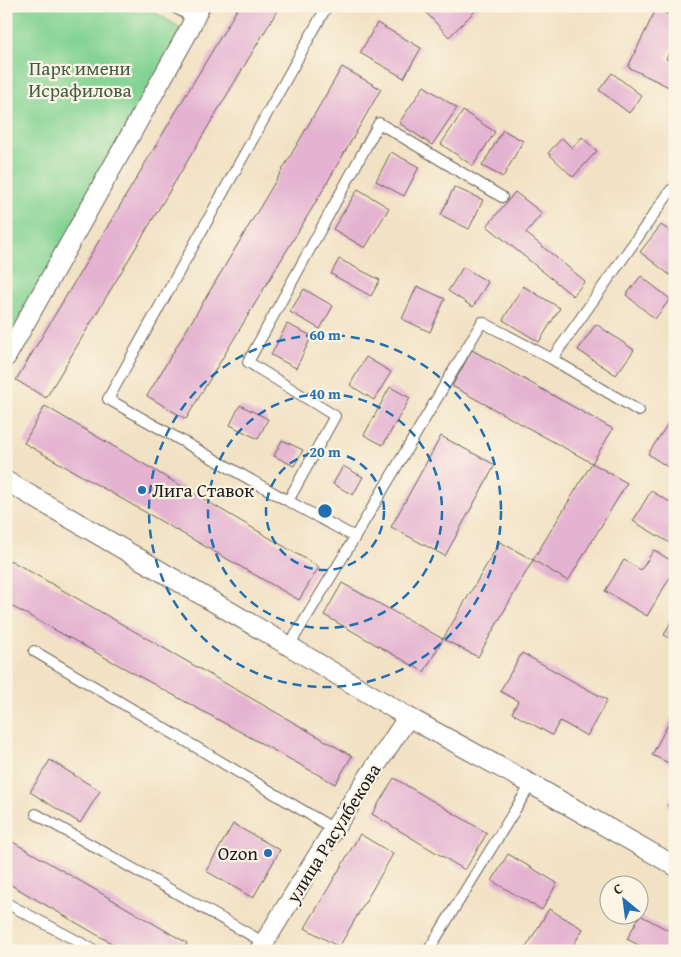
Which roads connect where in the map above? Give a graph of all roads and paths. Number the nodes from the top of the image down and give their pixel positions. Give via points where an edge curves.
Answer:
1 (172, 6) edge
2 (327, 6) edge
3 (197, 13) edge
4 (671, 190) dead end
5 (502, 197) dead end
6 (9, 348) edge
7 (552, 359) junction
8 (639, 411) dead end
9 (6, 482) edge
10 (288, 501) junction
11 (355, 537) junction
12 (289, 646) junction
13 (34, 651) dead end
14 (408, 717) junction
15 (531, 784) junction
16 (36, 814) dead end
17 (334, 829) junction
18 (675, 866) edge
19 (6, 903) edge
20 (262, 947) edge
21 (96, 951) edge
22 (428, 951) edge

1 - 3 lane
2 - 10 lane via 108,399
3 - 6 street
4 - 7 lane
5 - 10 lane via 379,123 248,362 335,416
7 - 8 lane
7 - 11 lane via 482,322
9 - 12 street
10 - 11 lane
11 - 12 lane
12 - 14 street
13 - 17 lane
14 - 15 street
14 - 17 street, улица Расулбекова
15 - 18 street
15 - 22 lane
16 - 20 lane
17 - 20 street, улица Расулбекова
19 - 21 lane

